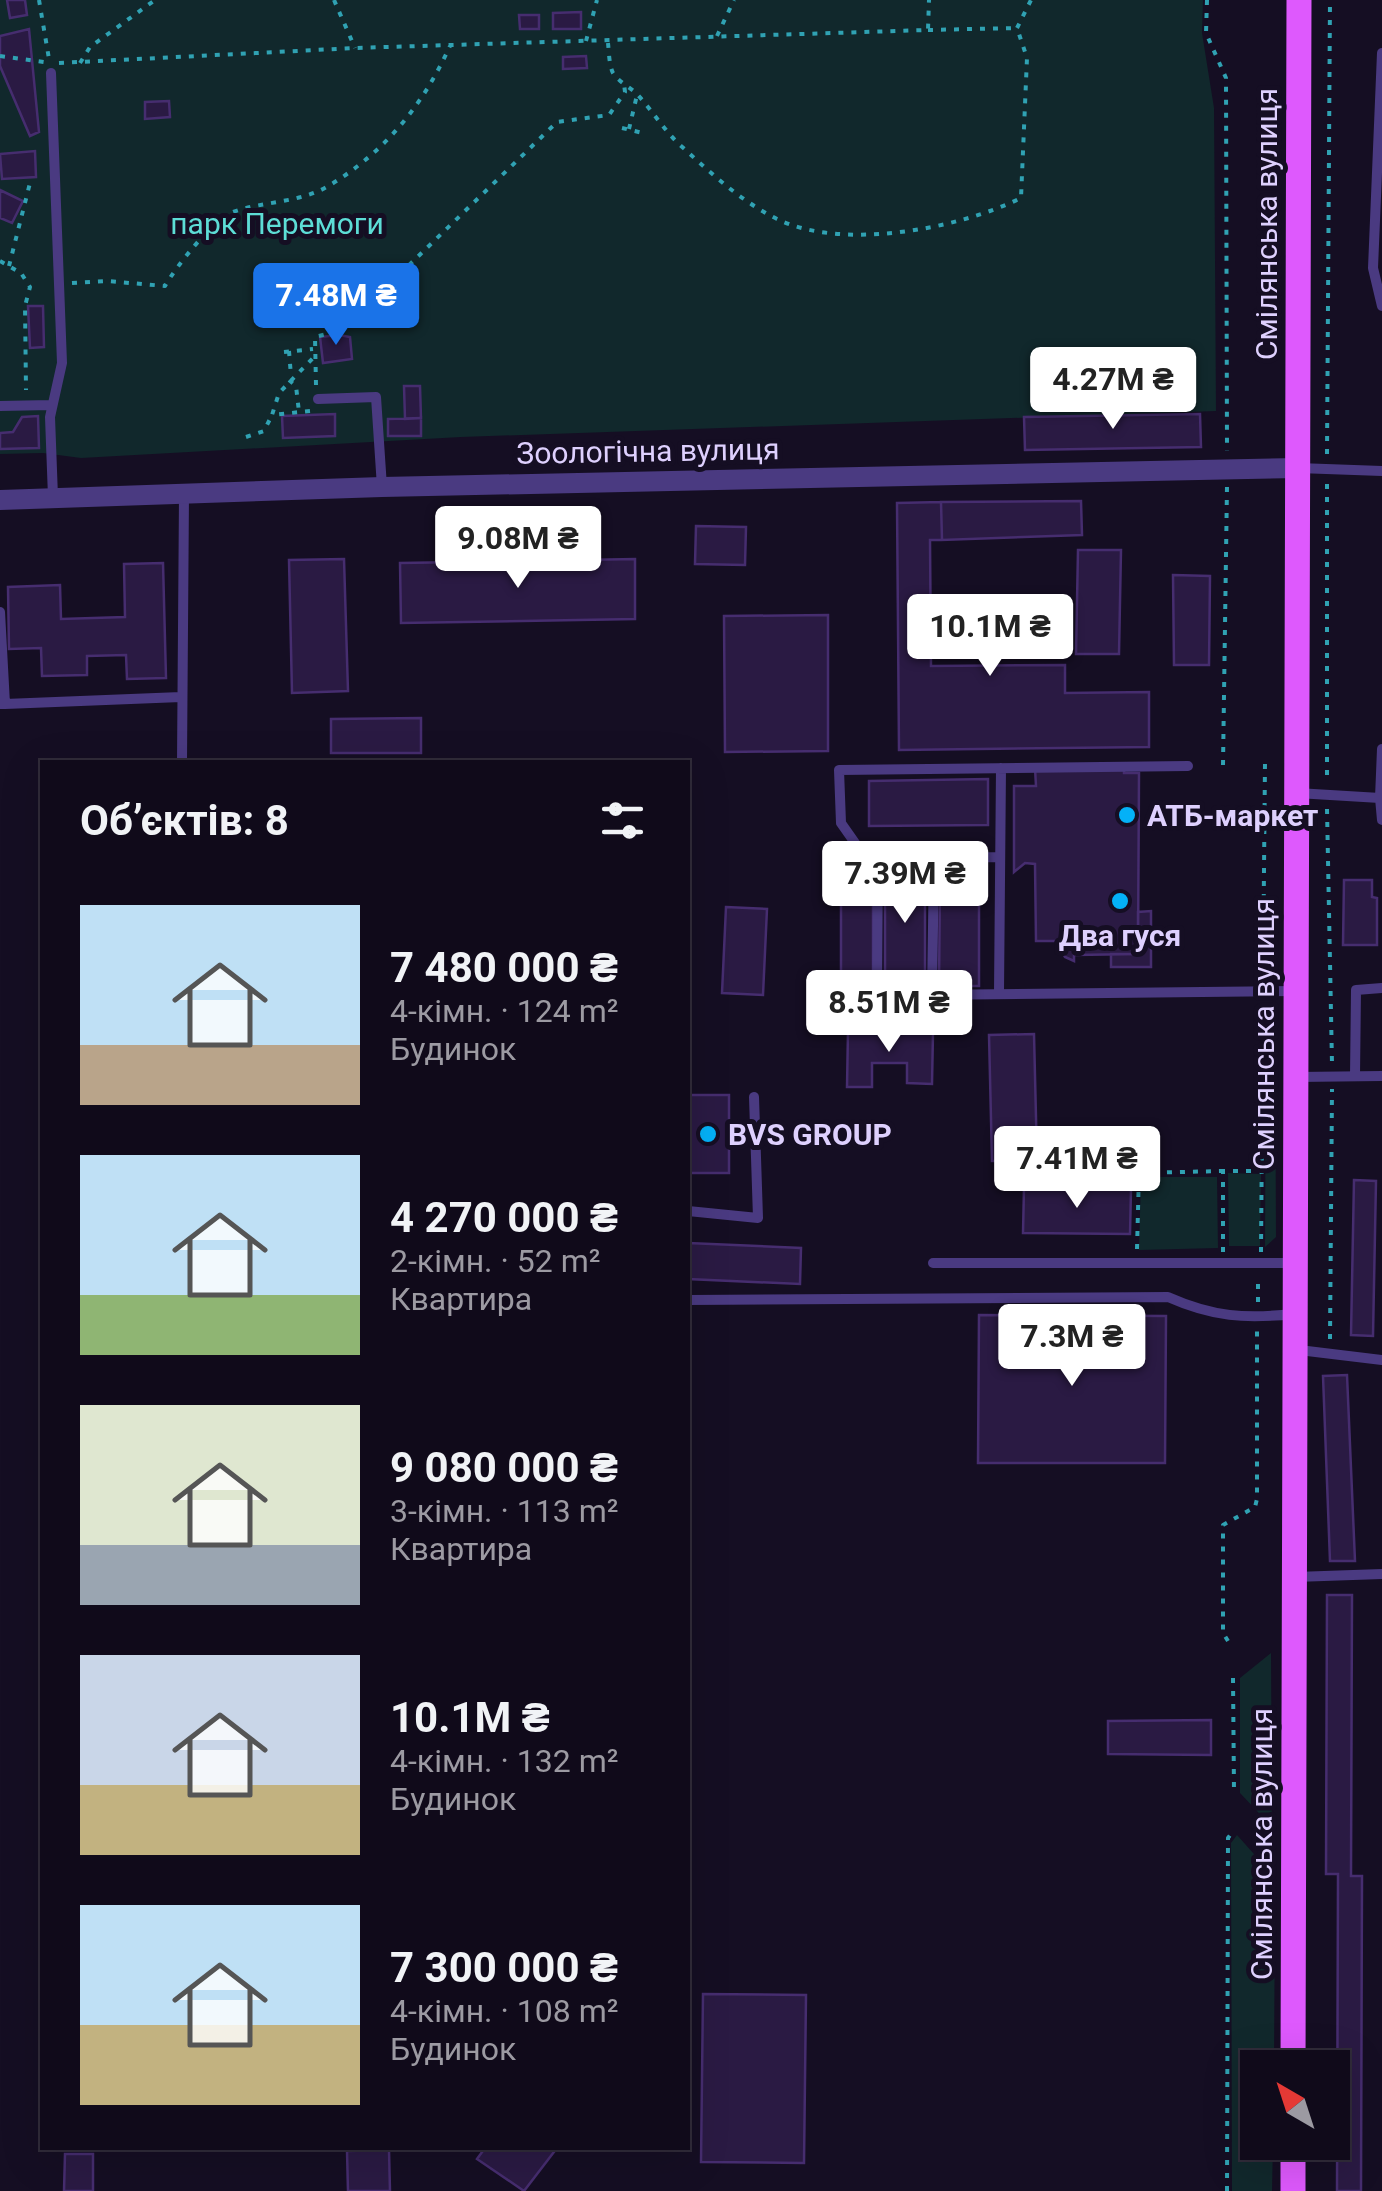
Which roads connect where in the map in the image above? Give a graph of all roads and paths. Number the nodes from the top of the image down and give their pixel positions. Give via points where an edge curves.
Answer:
1 (38, 0) edge
2 (155, 0) edge
3 (334, 0) edge
4 (597, 0) edge
5 (734, 0) edge
6 (930, 0) edge
7 (1031, 0) edge
8 (1206, 0) edge
9 (1300, 0) edge
10 (1330, 0) edge
11 (1017, 28) junction
12 (928, 30) junction
13 (717, 37) junction
14 (586, 42) junction
15 (608, 42) junction
16 (450, 46) junction
17 (354, 48) junction
18 (1382, 53) edge
19 (0, 56) edge
20 (80, 63) junction
21 (50, 68) junction
22 (624, 84) junction
23 (637, 95) junction
24 (647, 134) dead end
25 (31, 179) dead end
26 (0, 261) edge
27 (9, 266) junction
28 (58, 288) junction
29 (1382, 306) edge
30 (313, 349) junction
31 (313, 358) junction
32 (290, 379) junction
33 (318, 399) junction
34 (28, 405) junction
35 (51, 405) junction
36 (0, 406) edge
37 (299, 412) junction
38 (272, 415) junction
39 (246, 438) dead end
40 (1227, 466) junction
41 (1297, 468) junction
42 (1327, 470) junction
43 (1382, 472) edge
44 (382, 487) junction
45 (184, 493) junction
46 (53, 497) junction
47 (0, 500) edge
48 (0, 612) edge
49 (181, 697) junction
50 (2, 704) edge
51 (1382, 750) edge
52 (182, 760) edge
53 (1265, 762) dead end
54 (1223, 765) dead end
55 (1188, 766) dead end
56 (1001, 768) junction
57 (1296, 792) junction
58 (1327, 794) junction
59 (1380, 798) edge
60 (1382, 820) edge
61 (1253, 854) dead end
62 (1263, 854) junction
63 (1000, 857) junction
64 (934, 858) junction
65 (878, 860) junction
66 (1382, 988) edge
67 (1263, 990) junction
68 (1296, 991) junction
69 (998, 992) junction
70 (932, 994) junction
71 (878, 995) junction
72 (820, 996) dead end
73 (1332, 1076) junction
74 (1355, 1076) junction
75 (1382, 1076) edge
76 (1296, 1078) junction
77 (754, 1098) dead end
78 (1223, 1171) junction
79 (1262, 1171) junction
80 (690, 1211) edge
81 (933, 1263) dead end
82 (1137, 1263) junction
83 (1222, 1263) junction
84 (1258, 1263) junction
85 (1295, 1263) junction
86 (690, 1300) edge
87 (1295, 1314) junction
88 (1258, 1317) junction
89 (1294, 1350) junction
90 (1330, 1354) junction
91 (1382, 1360) edge
92 (1382, 1574) edge
93 (1295, 1578) junction
94 (1228, 1641) dead end
95 (1233, 1678) dead end
96 (1234, 1791) dead end
97 (1233, 1831) dead end
98 (1293, 2050) edge
99 (1293, 2160) edge
100 (1227, 2191) edge
101 (1292, 2191) edge

1 - 21 path
2 - 20 path via 90,47
3 - 17 path
4 - 14 path
5 - 13 path
6 - 12 path
7 - 11 path
8 - 40 path via 1206,33 1226,78
9 - 41 main road, Смілянська вулиця
10 - 42 path
11 - 12 path
11 - 23 path via 1026,58 1024,192 988,211 918,230 814,230 778,219 704,168
12 - 13 path
13 - 15 path
14 - 15 path
14 - 16 path
15 - 22 path via 613,74
16 - 17 path
16 - 28 path via 428,94 399,130 330,186 229,213 165,286 107,280
17 - 20 path
18 - 29 lane via 1373,268
19 - 21 path
20 - 21 path
21 - 28 lane
22 - 23 path
22 - 30 path via 626,92 609,115 557,122 342,330 316,337
23 - 24 path via 626,128
25 - 27 path
26 - 27 path
27 - 34 path via 30,287
28 - 35 lane via 62,363
30 - 31 path
30 - 32 path via 286,352
31 - 32 path
31 - 33 path
32 - 37 path
32 - 38 path
33 - 37 path via 320,410
33 - 44 lane via 376,397
34 - 35 lane
34 - 36 lane
35 - 46 lane
37 - 38 path
38 - 39 path via 264,430
40 - 41 street, Зоологічна вулиця
40 - 44 street, Зоологічна вулиця
40 - 54 path
41 - 42 lane
41 - 57 main road, Смілянська вулиця
42 - 43 lane
42 - 58 path
44 - 45 street, Зоологічна вулиця
45 - 46 street, Зоологічна вулиця
45 - 49 lane
46 - 47 street, Зоологічна вулиця
48 - 50 lane
49 - 50 lane
49 - 52 lane
51 - 59 lane
53 - 62 path
55 - 56 lane
56 - 63 lane
56 - 65 lane via 839,770 842,823 867,860
57 - 58 lane
57 - 68 main road, Смілянська вулиця
58 - 59 lane
58 - 73 path
59 - 60 lane
61 - 62 path
62 - 67 path
63 - 64 lane
63 - 69 lane
64 - 65 lane
64 - 70 lane
65 - 71 lane
66 - 74 lane via 1356,990
67 - 68 lane
67 - 69 lane
67 - 79 path
68 - 76 main road, Смілянська вулиця
69 - 70 lane
70 - 71 lane
71 - 72 lane
73 - 74 lane
73 - 76 lane
73 - 90 path
74 - 75 lane
76 - 85 main road, Смілянська вулиця
77 - 80 lane via 758,1218
78 - 79 path
78 - 82 path via 1139,1173
78 - 83 path
79 - 84 path
81 - 82 lane
82 - 83 lane
83 - 84 lane
84 - 85 lane
84 - 88 path
85 - 87 main road, Смілянська вулиця
86 - 88 lane via 1168,1297 1206,1314
87 - 88 lane
87 - 89 main road, Смілянська вулиця
88 - 94 path via 1258,1499 1223,1525
89 - 90 lane
89 - 93 main road, Смілянська вулиця
90 - 91 lane
92 - 93 lane
93 - 98 main road, Смілянська вулиця
95 - 96 path
97 - 100 path via 1226,1927
99 - 101 main road

